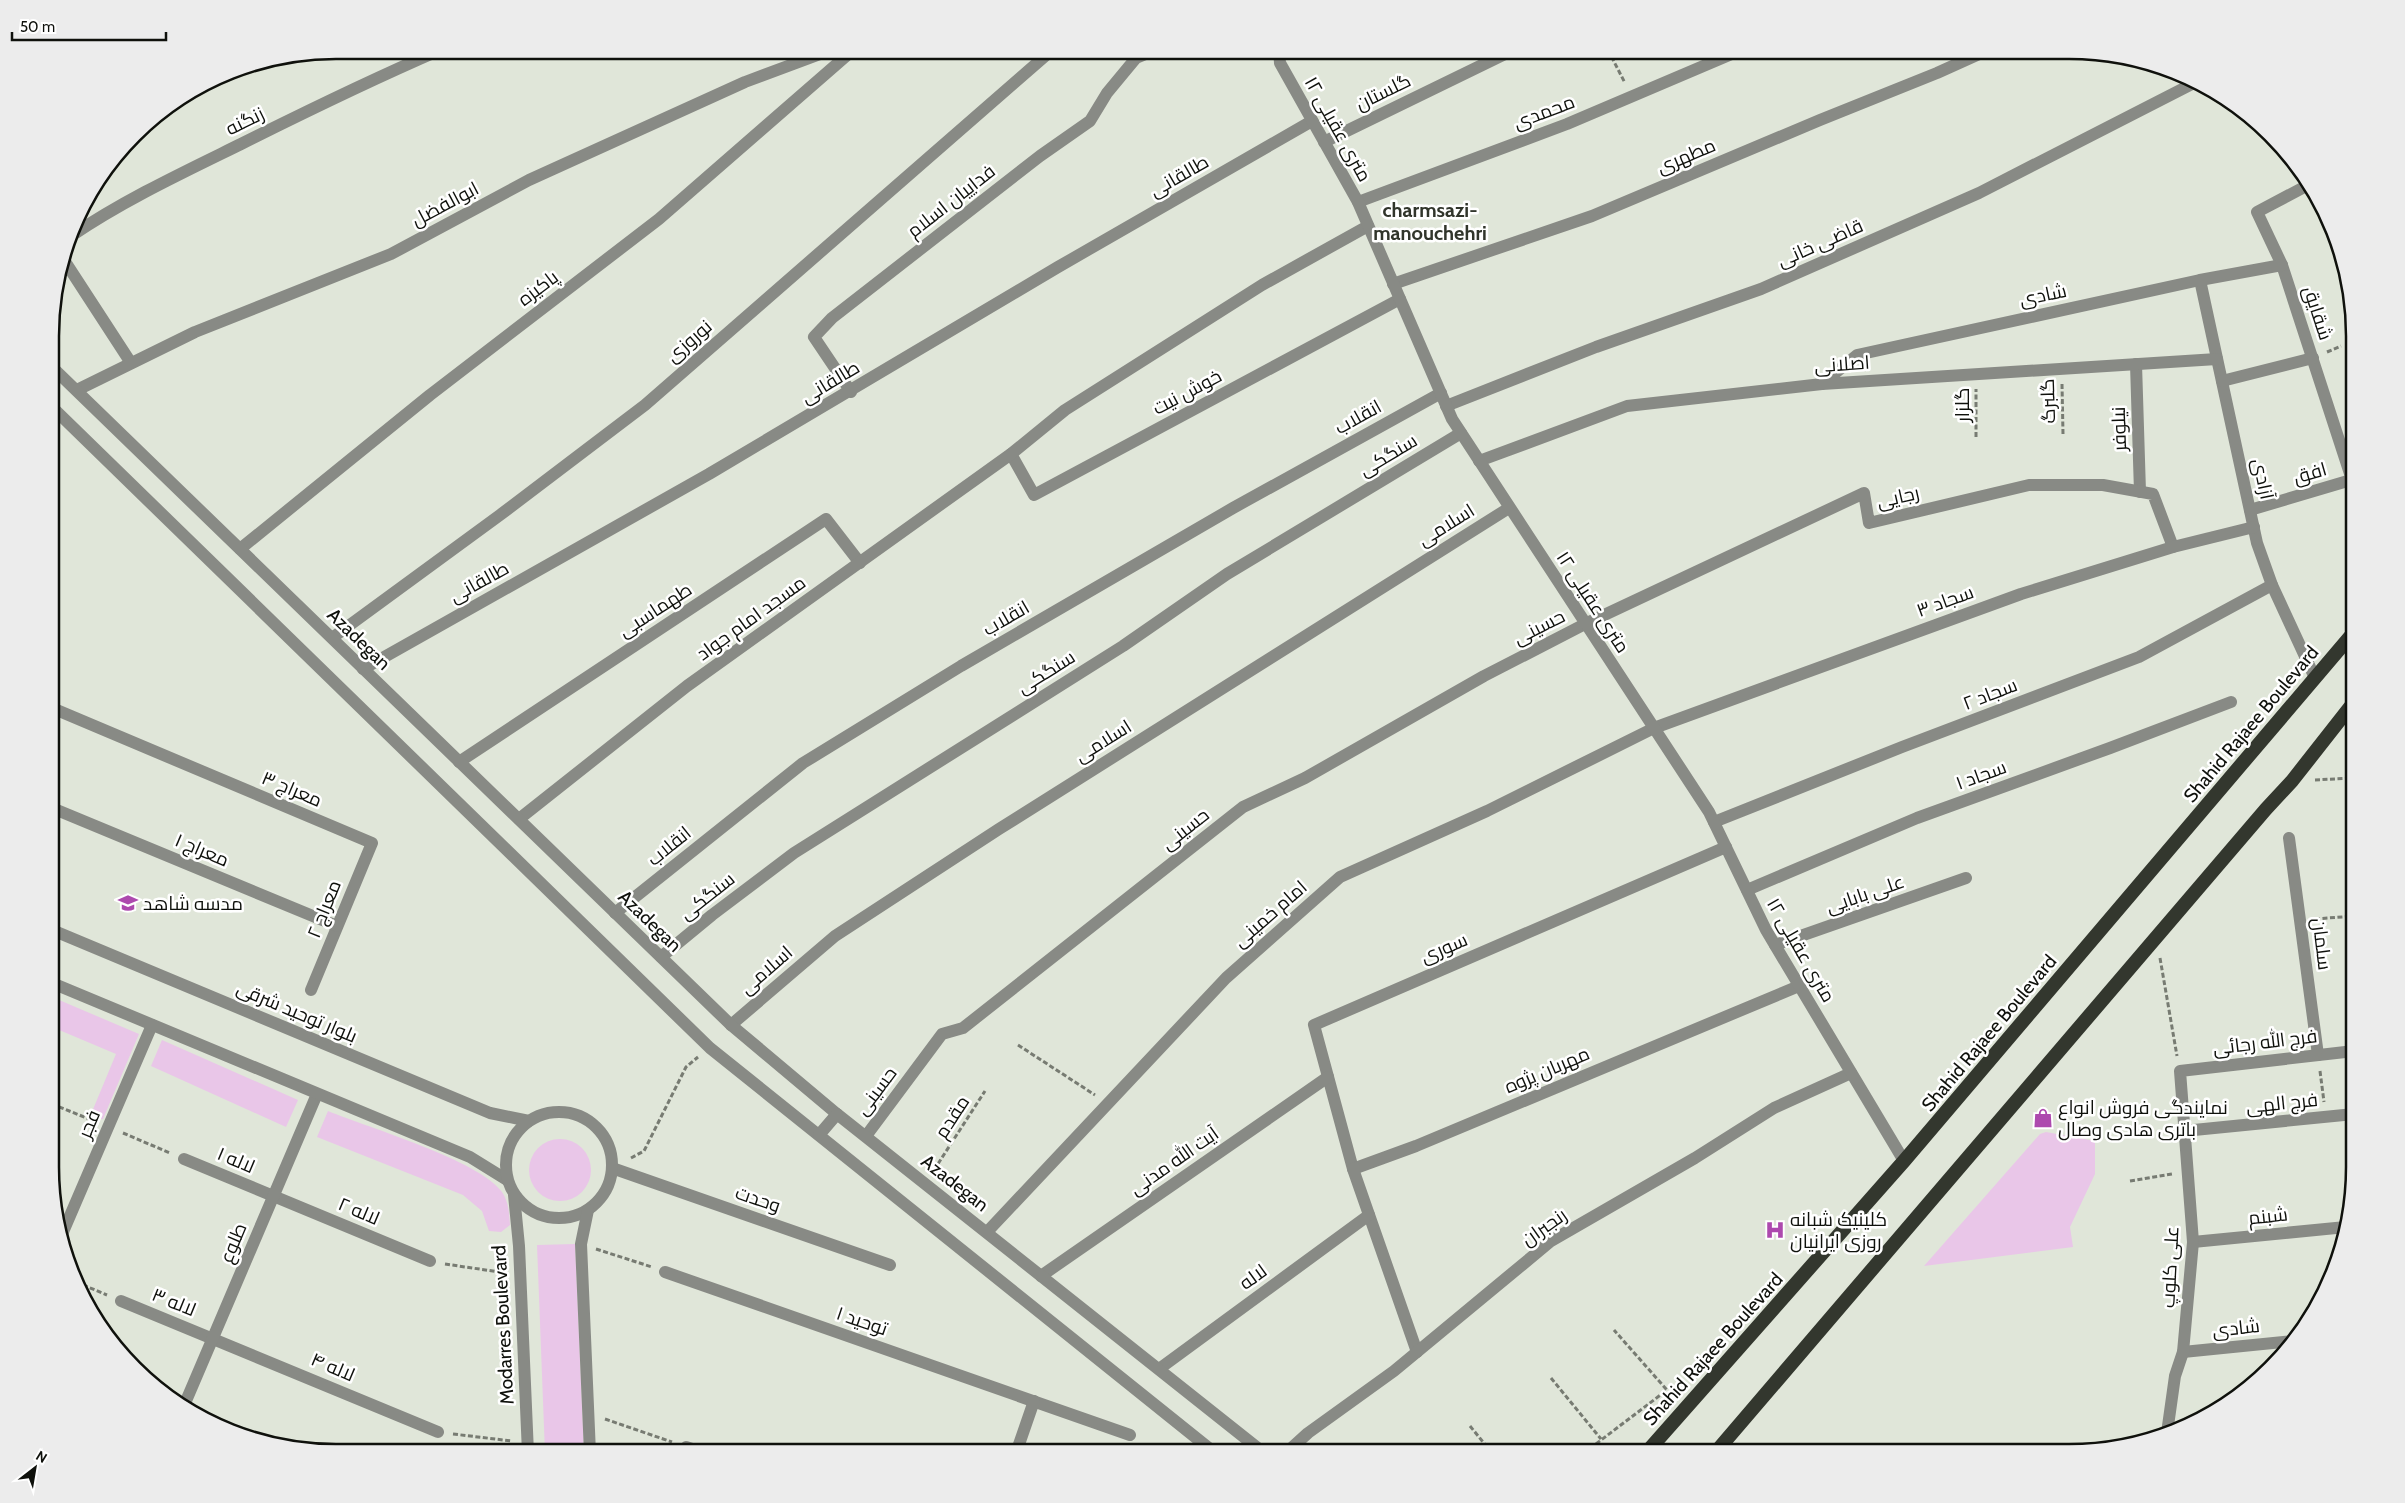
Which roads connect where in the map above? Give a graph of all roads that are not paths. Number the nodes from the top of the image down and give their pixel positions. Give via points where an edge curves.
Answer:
1 (419, 59) edge
2 (807, 59) edge
3 (842, 59) edge
4 (1042, 59) edge
5 (1135, 59) edge
6 (1280, 59) edge
7 (1495, 59) edge
8 (1720, 59) edge
9 (1968, 59) edge
10 (2189, 86) edge
11 (1312, 121) junction
12 (1324, 142) junction
13 (2303, 188) edge
14 (1358, 202) junction
15 (1368, 226) junction
16 (80, 230) edge
17 (2282, 265) junction
18 (68, 266) edge
19 (2200, 280) junction
20 (1393, 284) junction
21 (1400, 299) junction
22 (2313, 358) junction
23 (2217, 359) junction
24 (131, 363) junction
25 (2136, 364) junction
26 (59, 373) edge
27 (2222, 381) junction
28 (1822, 384) junction
29 (77, 390) junction
30 (851, 392) junction
31 (1441, 393) junction
32 (1446, 406) junction
33 (59, 414) edge
34 (1461, 433) junction
35 (1011, 454) junction
36 (1479, 461) junction
37 (2346, 461) edge
38 (2346, 485) edge
39 (2140, 492) junction
40 (1509, 508) junction
41 (2250, 510) junction
42 (2254, 527) junction
43 (2173, 547) junction
44 (240, 549) junction
45 (860, 563) junction
46 (2272, 585) junction
47 (1585, 624) junction
48 (332, 638) junction
49 (2346, 641) edge
50 (364, 669) junction
51 (2315, 678) junction
52 (2231, 702) dead end
53 (59, 711) edge
54 (2346, 712) edge
55 (1654, 728) junction
56 (459, 762) junction
57 (59, 811) edge
58 (519, 819) junction
59 (1714, 822) junction
60 (2289, 838) dead end
61 (372, 843) junction
62 (1726, 848) junction
63 (1966, 878) dead end
64 (1747, 890) junction
65 (615, 913) junction
66 (337, 926) junction
67 (59, 933) edge
68 (1775, 945) junction
69 (661, 958) junction
70 (59, 986) edge
71 (1799, 986) junction
72 (152, 1025) junction
73 (731, 1025) junction
74 (2346, 1052) edge
75 (2318, 1055) junction
76 (2180, 1071) joint
77 (1851, 1073) junction
78 (1328, 1077) junction
79 (317, 1094) junction
80 (837, 1114) junction
81 (2346, 1115) edge
82 (529, 1121) junction
83 (2184, 1131) junction
84 (819, 1135) junction
85 (866, 1136) junction
86 (184, 1159) dead end
87 (1904, 1161) junction
88 (612, 1168) junction
89 (1353, 1169) junction
90 (507, 1180) junction
91 (514, 1195) junction
92 (274, 1196) junction
93 (588, 1210) junction
94 (1369, 1215) junction
95 (65, 1226) edge
96 (2340, 1228) edge
97 (987, 1232) junction
98 (2194, 1242) junction
99 (430, 1261) road end
100 (890, 1265) dead end
101 (665, 1272) road end
102 (1041, 1276) junction
103 (121, 1301) road end
104 (213, 1337) junction
105 (2284, 1342) edge
106 (1417, 1352) junction
107 (2183, 1352) junction
108 (1159, 1370) junction
109 (186, 1401) edge
110 (1034, 1401) junction
111 (2168, 1426) edge
112 (438, 1432) road end
113 (1130, 1435) dead end
114 (527, 1444) edge
115 (590, 1444) edge
116 (1019, 1444) edge
117 (1204, 1444) edge
118 (1253, 1444) edge
119 (1298, 1444) edge
120 (1653, 1444) edge
121 (1722, 1444) edge

1 - 16 street, زنگنه via 193,168
2 - 24 street, ابوالفضل via 745,82 529,180 391,254 195,332
3 - 44 street, پاکیزه via 660,219 430,394
4 - 48 street, نوروزی via 645,405
5 - 30 street, فداییان اسلام via 1090,121 1032,162 832,318 814,337
6 - 11 street, ۱۲ متری عقیلی
7 - 12 street, گلستان
8 - 14 street, محمدی via 1567,124
9 - 20 street, مطهری via 1592,216
10 - 32 street, قاضی خانی via 1979,193 1761,289 1596,347
11 - 12 street, ۱۲ متری عقیلی
11 - 30 street, طالقانی via 1058,267
12 - 14 street, ۱۲ متری عقیلی
13 - 17 street, شقایق via 2257,212
14 - 15 street, ۱۲ متری عقیلی
15 - 20 street, ۱۲ متری عقیلی
15 - 35 street, مسجد امام جواد via 1262,285 1065,410
17 - 19 street, شادی
17 - 22 street, شقایق
18 - 24 street
19 - 23 street, آزادی
19 - 28 street, شادی via 1857,355
20 - 21 street, ۱۲ متری عقیلی
21 - 31 street, ۱۲ متری عقیلی
21 - 35 street, خوش نیت via 1034,495
22 - 27 street
22 - 37 street, شقایق
23 - 25 street, اصلانی
23 - 27 street, آزادی
24 - 29 street, ابوالفضل
25 - 28 street, اصلانی
25 - 39 street, نیلوفر
26 - 29 street, Azadegan
27 - 41 street, آزادی
28 - 36 street, اصلانی via 1627,406
29 - 44 street, Azadegan
30 - 50 street, طالقانی
31 - 32 street, ۱۲ متری عقیلی
31 - 65 street, انقلاب via 1224,512 803,763
32 - 34 street, ۱۲ متری عقیلی
33 - 84 street via 710,1048
34 - 36 street, ۱۲ متری عقیلی
34 - 69 street, سنگکی via 1226,574 1123,646 794,853
35 - 45 street, مسجد امام جواد
36 - 40 street, ۱۲ متری عقیلی
38 - 41 street, افق
39 - 43 street, رجایی via 2153,494
39 - 47 street, رجایی via 2104,485 2029,485 1869,523 1864,493
40 - 47 street, ۱۲ متری عقیلی
40 - 73 street, اسلامی via 835,936
41 - 42 street, آزادی
42 - 43 street, سجاد ۳
42 - 46 street, آزادی
43 - 55 street, سجاد ۳ via 2021,594
44 - 48 street, Azadegan
45 - 56 street, طهماسبی via 826,519
45 - 58 street, مسجد امام جواد via 687,686
46 - 51 street, آزادی
46 - 59 street, سجاد ۲ via 2139,657
47 - 55 street, ۱۲ متری عقیلی
47 - 85 street, حسینی via 1484,676 1305,778 1243,807 963,1028 942,1034
48 - 50 street, Azadegan
49 - 51 highway, Shahid Rajaee Boulevard
50 - 56 street, Azadegan
51 - 87 highway, Shahid Rajaee Boulevard
52 - 64 street, سجاد ۱ via 1917,818
53 - 61 street, معراج ۳
54 - 121 highway via 2292,781
55 - 59 street, ۱۲ متری عقیلی
55 - 97 street, امام خمینی via 1487,811 1340,877 1226,978
56 - 58 street, Azadegan
57 - 66 street, معراج ۱
58 - 65 street, Azadegan
59 - 62 street, ۱۲ متری عقیلی
60 - 75 street, سلمان
61 - 66 street
61 - 66 street, معراج ۲ via 311,990
62 - 64 street, ۱۲ متری عقیلی
62 - 78 street, سوری via 1314,1025
63 - 68 street, علی بابایی
64 - 68 street, ۱۲ متری عقیلی
65 - 69 street, Azadegan
67 - 82 street, بلوار توحید شرقی via 490,1114
68 - 71 street, ۱۲ متری عقیلی
69 - 73 street, Azadegan
70 - 72 street
71 - 77 street, ۱۲ متری عقیلی
71 - 89 street, مهربان پژوه via 1416,1146
72 - 79 street
72 - 95 street, فجر
73 - 80 street, Azadegan
74 - 75 street, فرج الله رجائی
75 - 76 street, فرج الله رجائی
76 - 83 street, علی کلوپ
77 - 87 street, ۱۲ متری عقیلی
77 - 106 street, رنجبران via 1774,1108 1552,1242
78 - 89 street, سوری
78 - 102 street, آیت الله مدنی
79 - 90 street via 470,1157
79 - 92 street, طلوع
80 - 84 street
80 - 85 street, Azadegan
81 - 83 street, فرج الهی
82 - 88 street via 544,1114 578,1115 604,1136
82 - 90 street via 516,1132 508,1146
83 - 98 street, علی کلوپ
84 - 117 street
85 - 97 street, Azadegan
86 - 92 street, لاله ۱
87 - 120 highway, Shahid Rajaee Boulevard
88 - 93 street via 609,1184 601,1199
88 - 100 street, وحدت
89 - 94 street
90 - 91 street
91 - 93 street via 540,1216 556,1219 573,1217
91 - 114 street, Modarres Boulevard
92 - 99 street, لاله ۲
92 - 104 street, طلوع
93 - 115 street via 581,1244
94 - 106 street
94 - 108 street, لاله
96 - 98 street, شبنم
97 - 102 street, Azadegan
98 - 107 street, علی کلوپ
101 - 110 street, توحید ۱
102 - 108 street, Azadegan
103 - 104 street, لاله ۳
104 - 109 street, طلوع
104 - 112 street, لاله ۴
105 - 107 street, شادی
106 - 119 street, رنجبران
107 - 111 street, علی کلوپ via 2175,1376
108 - 118 street, Azadegan
110 - 113 street, توحید ۱
110 - 116 street

